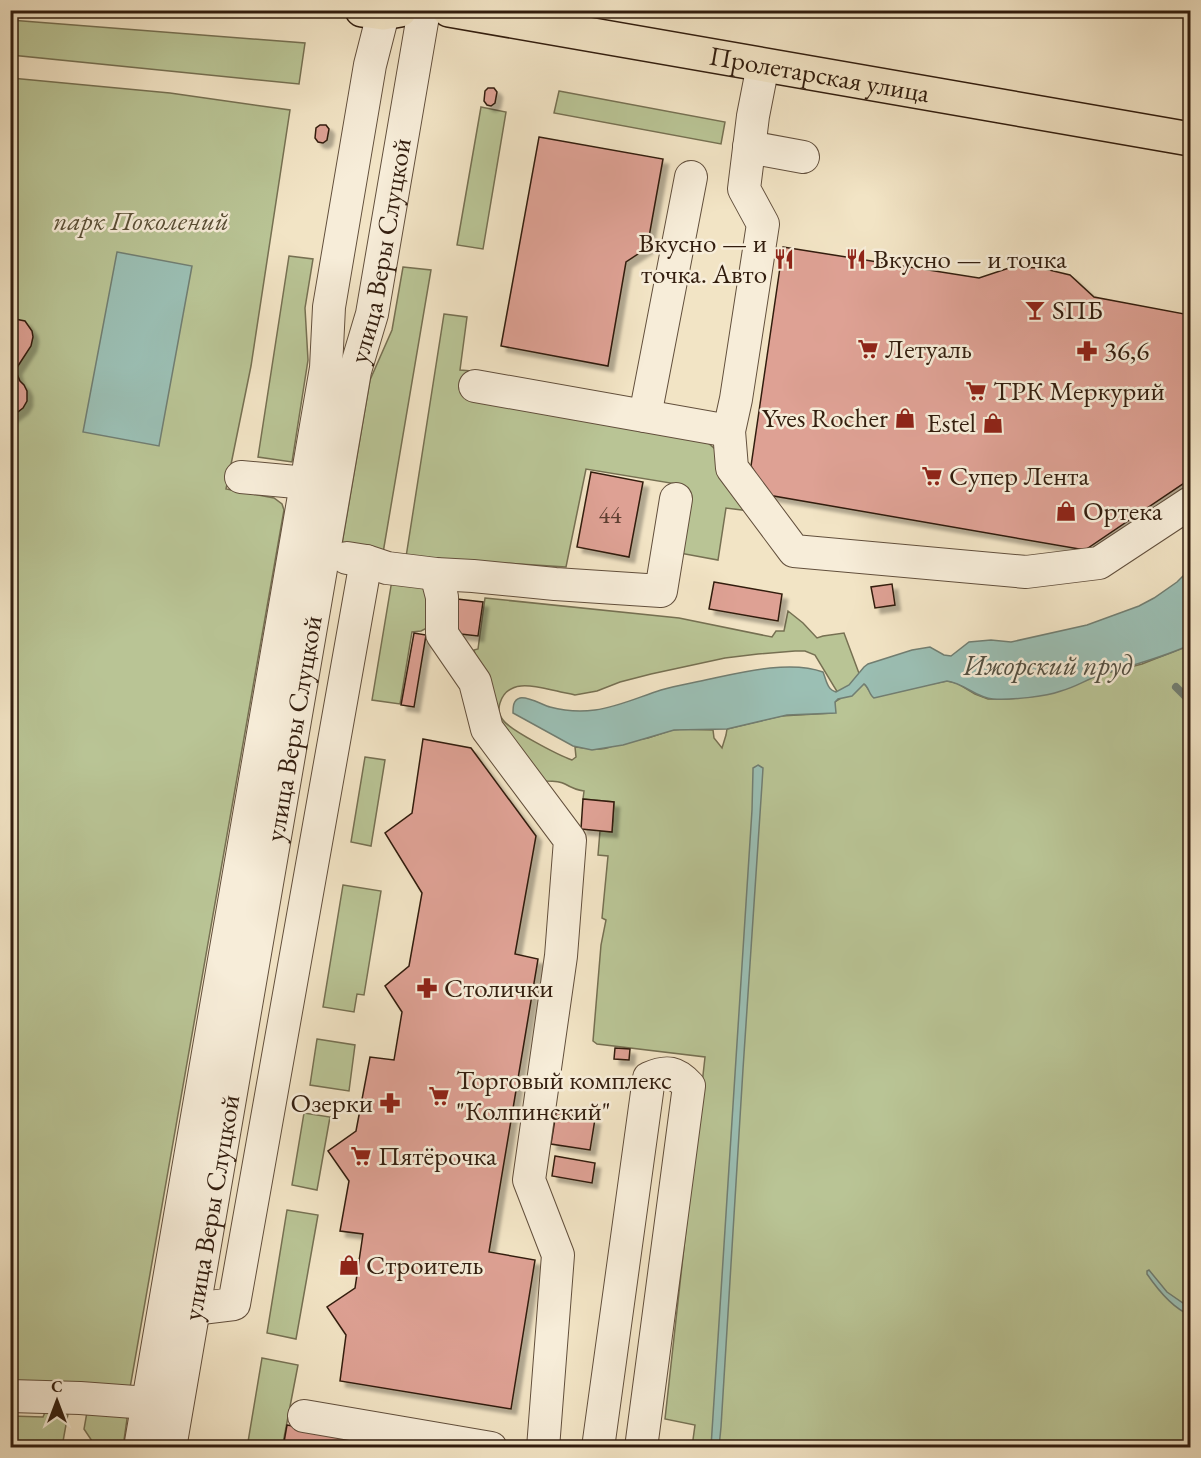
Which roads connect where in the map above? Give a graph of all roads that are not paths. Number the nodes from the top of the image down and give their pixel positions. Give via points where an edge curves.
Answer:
1 (424, 10) edge
2 (449, 10) edge
3 (382, 11) edge
4 (763, 65) junction
5 (1191, 140) edge
6 (749, 147) junction
7 (803, 157) dead end
8 (691, 177) dead end
9 (475, 386) dead end
10 (645, 416) junction
11 (729, 431) junction
12 (241, 477) dead end
13 (307, 483) junction
14 (676, 499) dead end
15 (1191, 503) edge
16 (324, 555) junction
17 (366, 561) junction
18 (436, 574) junction
19 (193, 1309) junction
20 (10, 1396) edge
21 (148, 1403) junction
22 (304, 1416) dead end
23 (140, 1448) edge
24 (170, 1448) edge
25 (491, 1448) edge
26 (543, 1448) edge
27 (598, 1448) edge
28 (641, 1448) edge

1 - 16 street, улица Веры Слуцкой via 372,314 355,371
2 - 4 main road, Пролетарская улица
3 - 13 street, улица Веры Слуцкой via 329,308 326,368
4 - 5 main road, Пролетарская улица
4 - 6 street
6 - 7 street
6 - 11 street via 744,189 763,224
8 - 10 street
9 - 10 street
10 - 11 street
11 - 15 street via 732,468 794,551 1037,571 1099,563
12 - 13 street
13 - 21 street, улица Веры Слуцкой
14 - 18 street via 661,591
16 - 17 street
16 - 19 street, улица Веры Слуцкой
17 - 18 street via 387,568
17 - 19 street via 234,1304
18 - 26 street via 442,597 442,634 475,682 487,729 570,840 561,956 529,1180 558,1255
19 - 24 street, улица Веры Слуцкой
20 - 21 street
21 - 23 street, улица Веры Слуцкой
22 - 25 street
27 - 28 street via 649,1078 671,1073 689,1086

